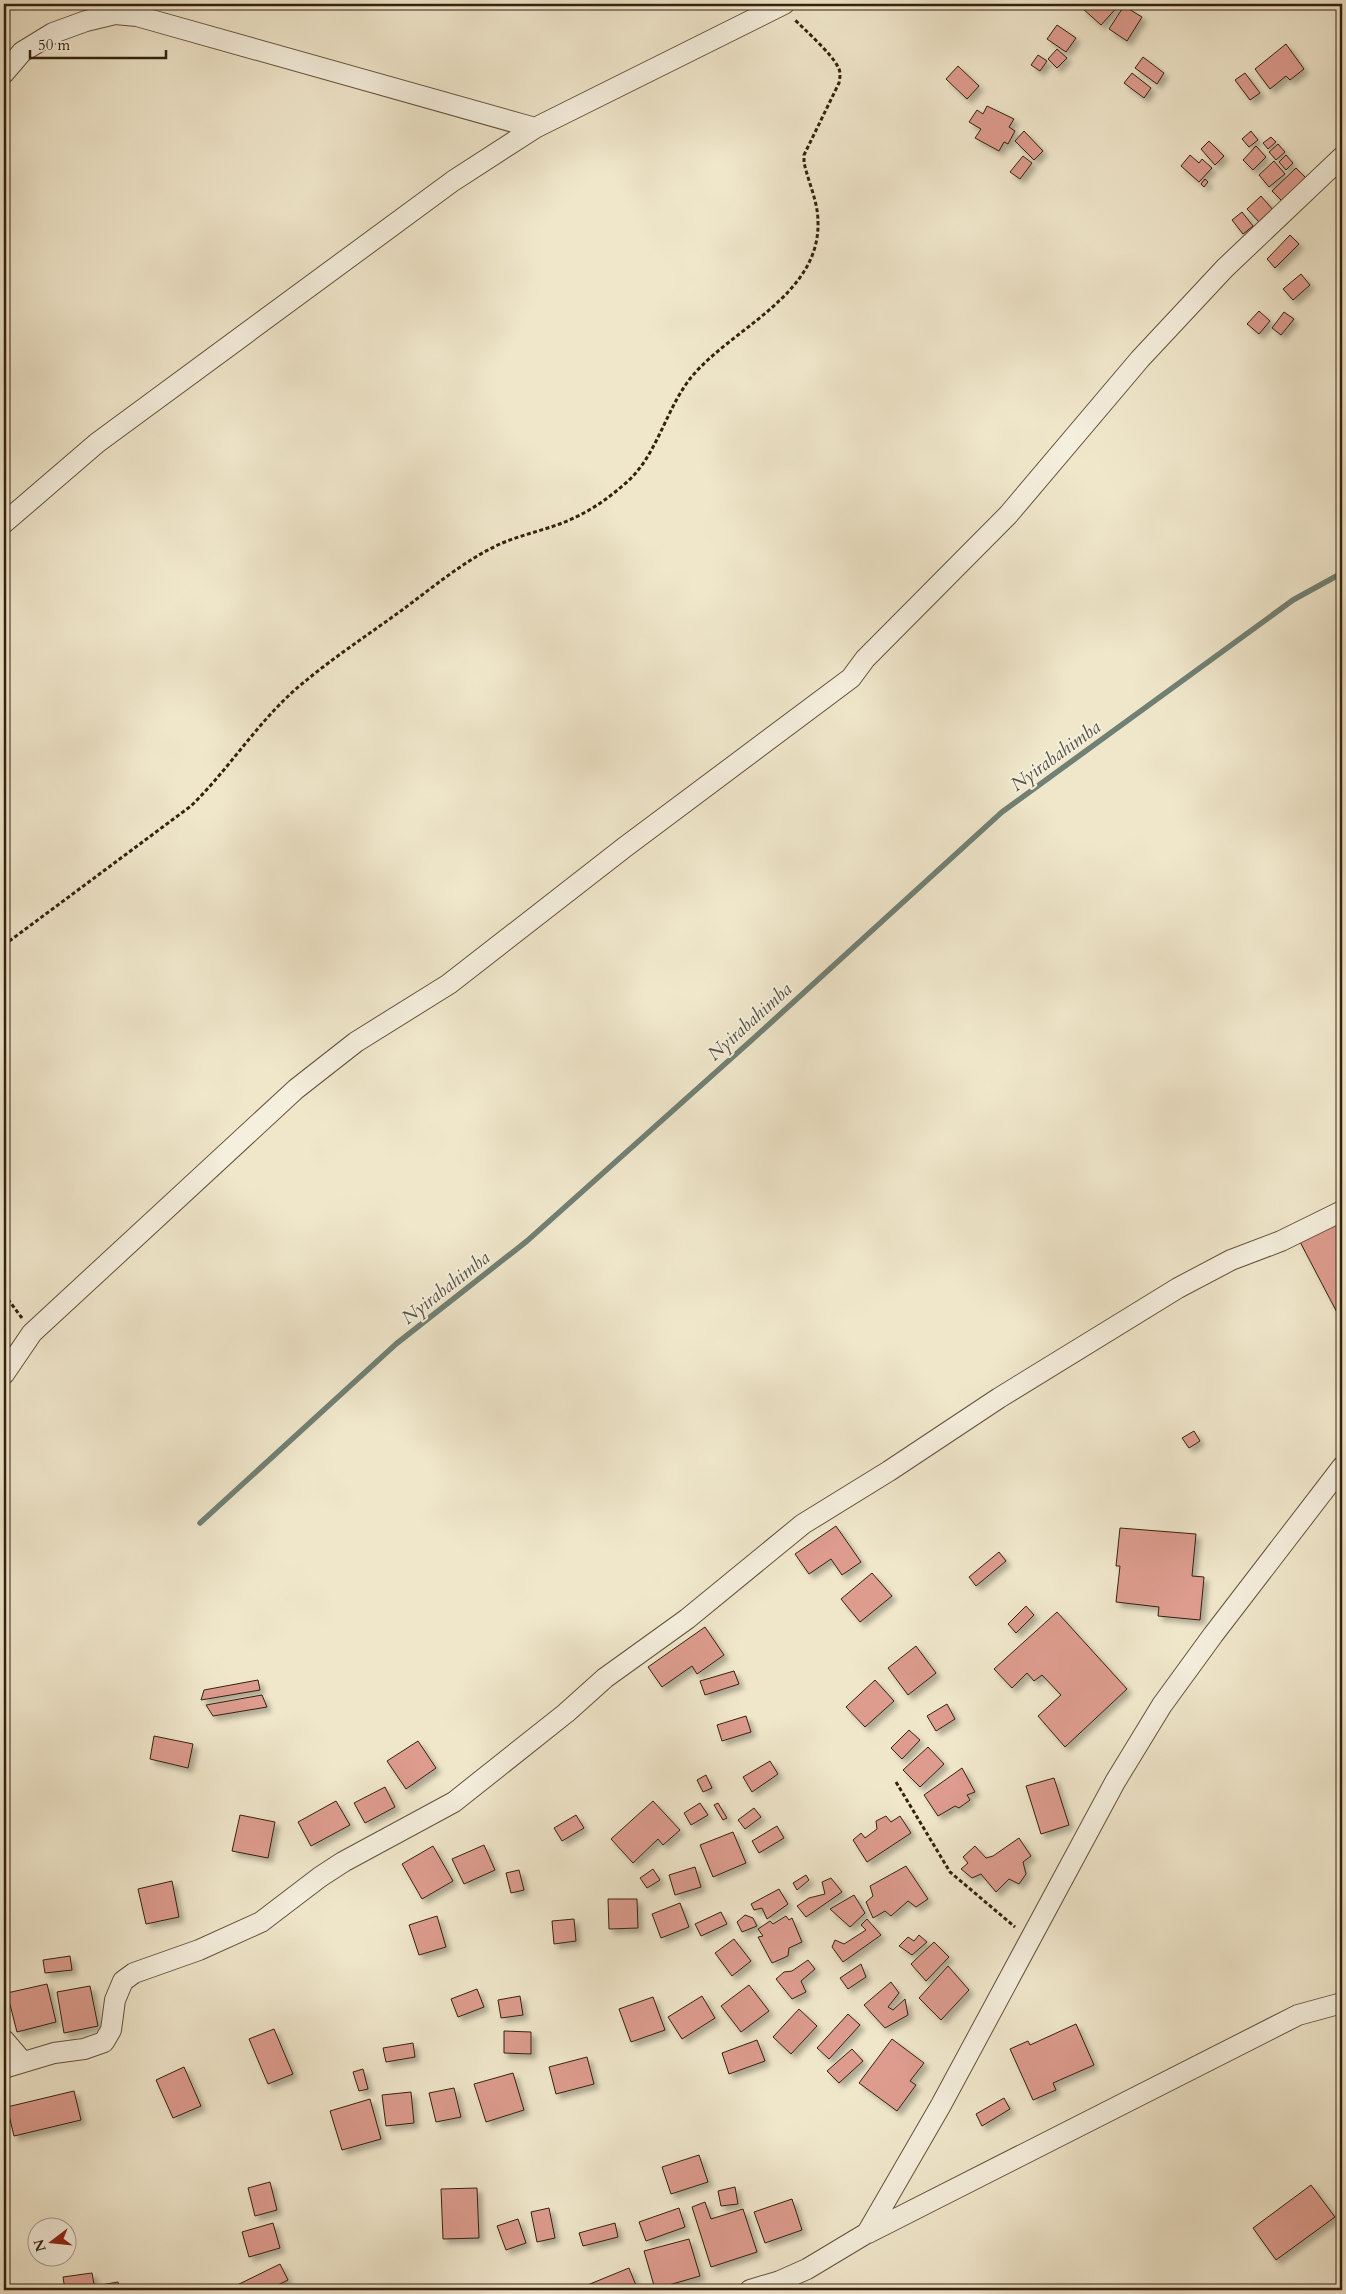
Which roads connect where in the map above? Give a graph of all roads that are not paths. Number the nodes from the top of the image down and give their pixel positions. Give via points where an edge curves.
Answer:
1 (783, 4) edge
2 (4, 73) edge
3 (535, 128) junction
4 (1342, 157) edge
5 (4, 523) edge
6 (1342, 1211) edge
7 (4, 1374) edge
8 (1342, 1467) edge
9 (1342, 2003) edge
10 (4, 2040) edge
11 (13, 2064) edge
12 (868, 2233) junction
13 (781, 2286) edge
14 (750, 2290) edge

1 - 3 street
2 - 3 street via 22,52 53,33 115,14 137,16
3 - 5 street via 453,181 105,437
4 - 7 street via 1225,268 1146,352 1008,516 851,678 449,984 356,1042 296,1089 32,1333
6 - 11 street via 1281,1241 1231,1260 1170,1292 803,1524 687,1619 605,1678 454,1802 343,1862 261,1922 199,1950 134,1973 123,1981 119,1989 111,2030 104,2042
8 - 12 street via 1162,1705 1115,1782 941,2105
9 - 12 street via 1298,2015
10 - 11 street
12 - 13 street
13 - 14 street

